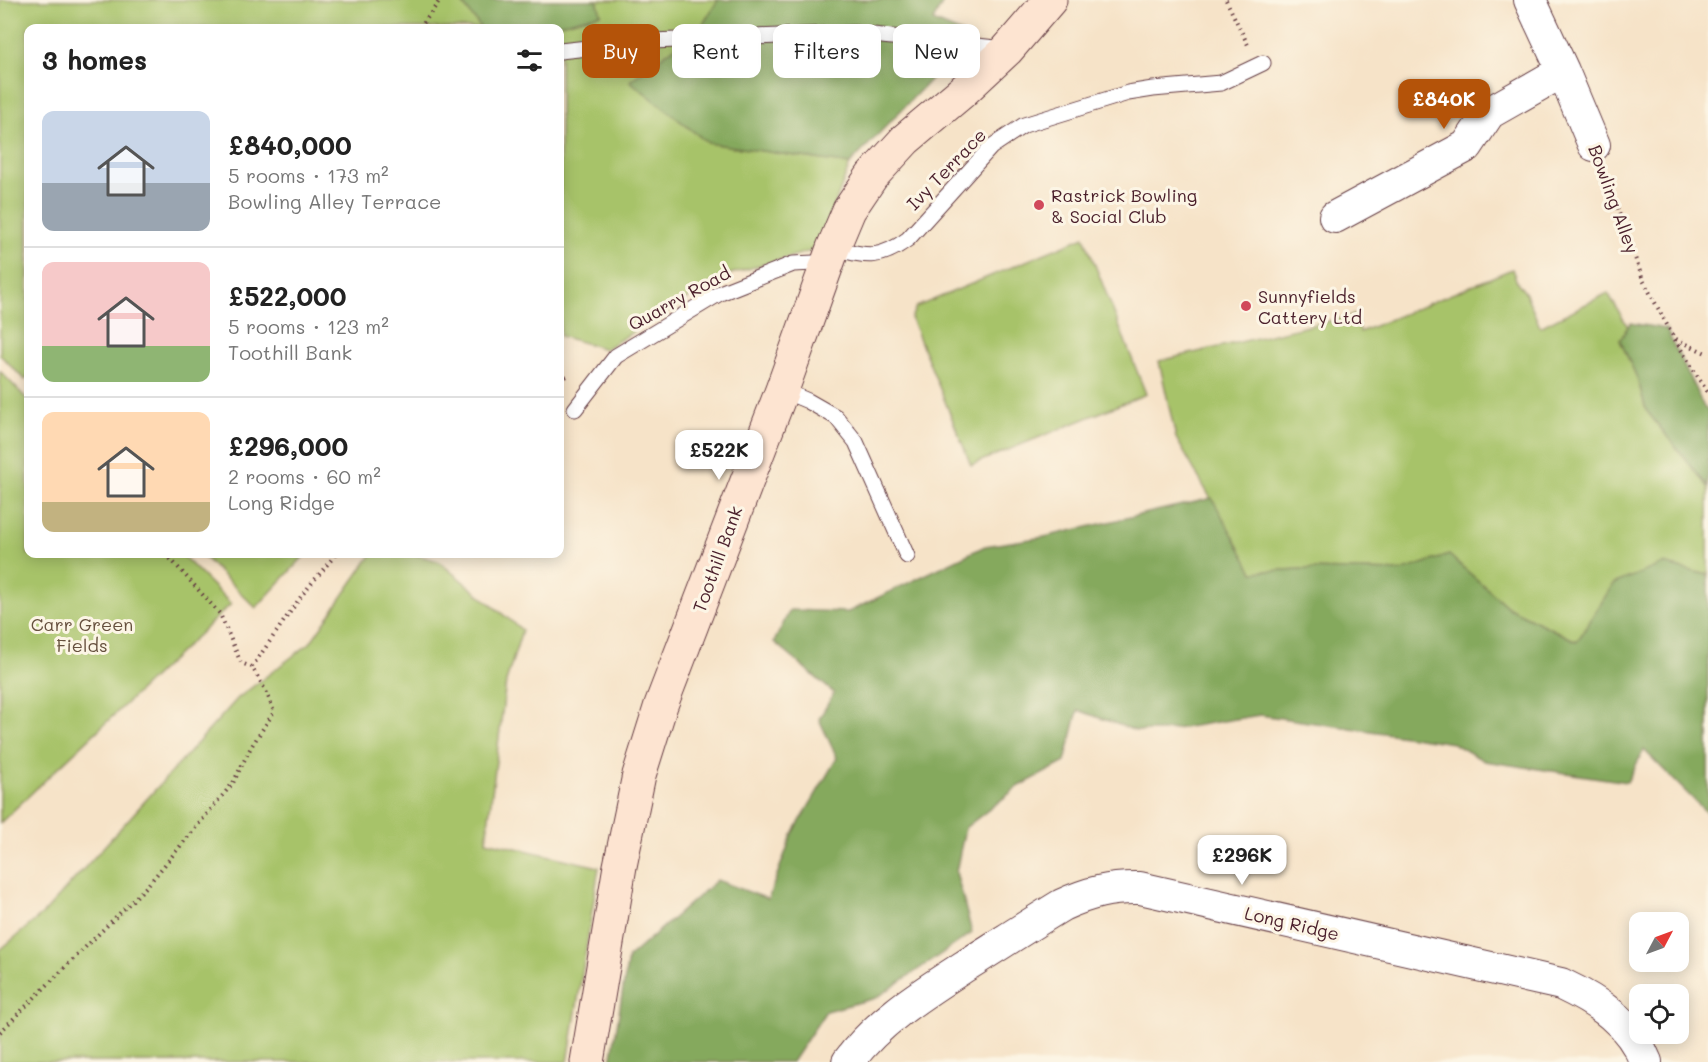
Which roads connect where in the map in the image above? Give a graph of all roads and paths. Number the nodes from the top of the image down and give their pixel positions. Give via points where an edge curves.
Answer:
1 (440, 0) edge
2 (1050, 0) edge
3 (1226, 0) edge
4 (1530, 0) edge
5 (423, 24) edge
6 (1246, 39) dead end
7 (1007, 50) junction
8 (564, 51) edge
9 (1263, 63) dead end
10 (1563, 70) junction
11 (1594, 145) joint
12 (1335, 217) dead end
13 (830, 257) junction
14 (1674, 338) junction
15 (1708, 354) edge
16 (782, 390) junction
17 (1708, 393) edge
18 (575, 409) dead end
19 (907, 556) dead end
20 (170, 558) edge
21 (333, 558) edge
22 (252, 668) junction
23 (0, 1032) edge
24 (587, 1062) edge
25 (848, 1062) edge
26 (1646, 1062) edge

1 - 5 path
2 - 7 street, Toothill Bank
3 - 6 path
4 - 10 street, Bowling Alley
7 - 8 lane via 854,33 652,41
7 - 13 street, Toothill Bank via 906,139 872,176 849,210
9 - 13 lane, Ivy Terrace via 1221,83 1128,93 1024,125 991,147 908,239 885,253
10 - 11 street, Bowling Alley
10 - 12 street via 1490,113 1467,146
11 - 14 path, Bowling Alley via 1643,280
13 - 16 street, Toothill Bank
13 - 18 lane, Quarry Road via 793,264 720,293 616,356
14 - 15 path
14 - 17 path, Bowling Alley
16 - 19 lane via 836,417 856,442
16 - 24 street, Toothill Bank via 661,705 639,775
20 - 22 path via 220,614 241,663
21 - 22 path
22 - 23 path via 274,712 233,783 147,886
25 - 26 street, Long Ridge via 905,1006 1062,905 1100,890 1140,888 1561,984 1589,997 1612,1015 1640,1045

